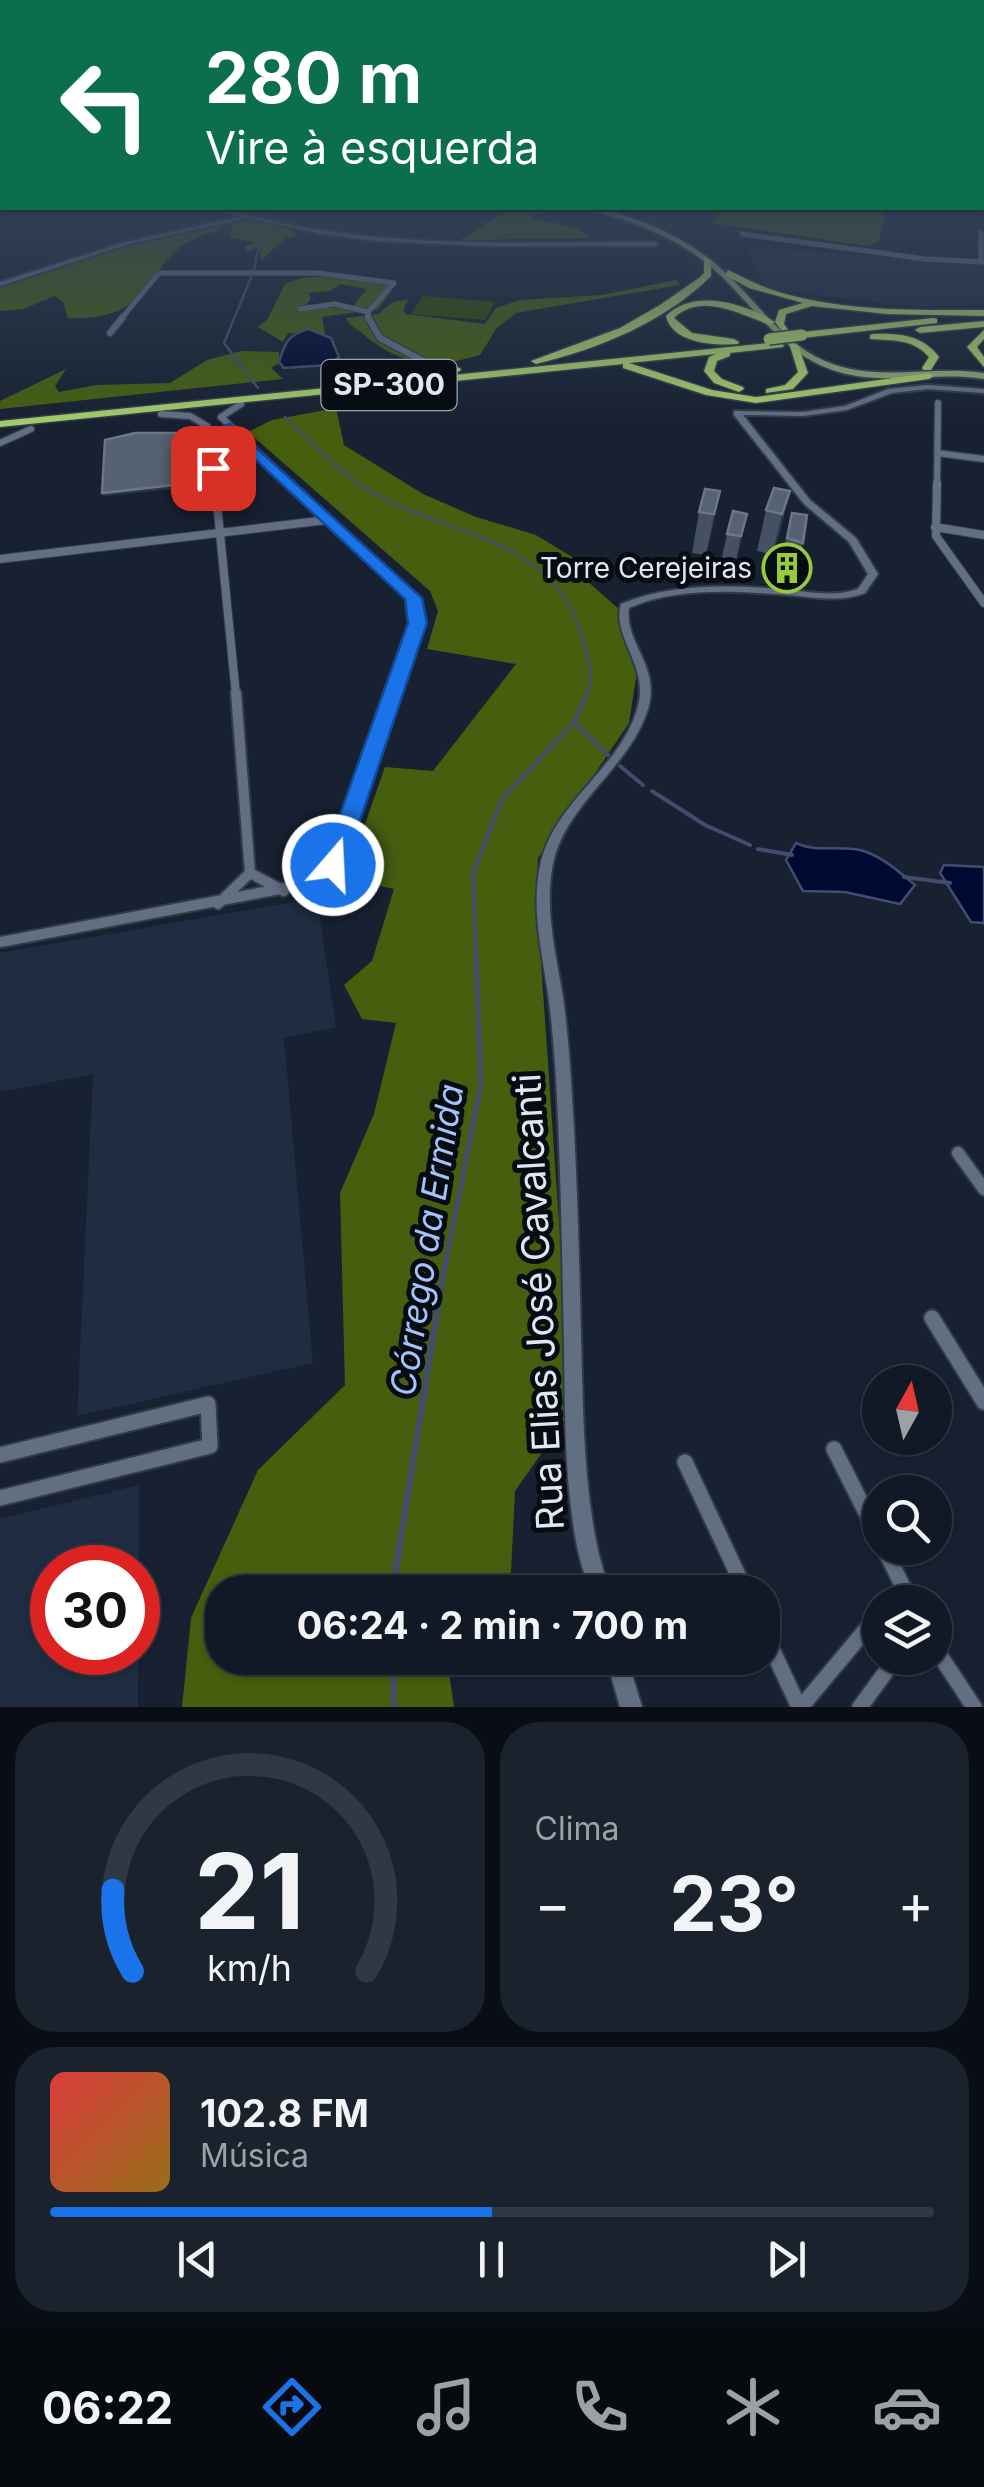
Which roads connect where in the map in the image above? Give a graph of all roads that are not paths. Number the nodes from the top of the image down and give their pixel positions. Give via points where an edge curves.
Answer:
1 (57, 266) edge
2 (707, 266) edge
3 (713, 266) edge
4 (717, 266) edge
5 (728, 274) junction
6 (0, 284) edge
7 (300, 309) dead end
8 (368, 312) junction
9 (770, 322) junction
10 (983, 322) edge
11 (784, 332) junction
12 (110, 333) dead end
13 (838, 335) junction
14 (739, 346) junction
15 (793, 346) junction
16 (535, 362) junction
17 (429, 364) junction
18 (582, 366) junction
19 (456, 370) junction
20 (984, 370) edge
21 (928, 372) junction
22 (420, 374) junction
23 (984, 391) edge
24 (281, 395) junction
25 (241, 404) junction
26 (938, 404) dead end
27 (162, 414) junction
28 (0, 421) edge
29 (230, 428) junction
30 (30, 429) junction
31 (0, 432) edge
32 (210, 434) junction
33 (0, 443) edge
34 (937, 453) junction
35 (984, 459) edge
36 (327, 520) junction
37 (934, 527) junction
38 (219, 534) junction
39 (984, 535) edge
40 (0, 561) edge
41 (984, 602) edge
42 (250, 873) junction
43 (284, 891) junction
44 (218, 904) junction
45 (0, 942) edge
46 (958, 1153) dead end
47 (984, 1189) edge
48 (932, 1318) dead end
49 (984, 1402) edge
50 (834, 1449) dead end
51 (0, 1455) edge
52 (684, 1462) dead end
53 (0, 1498) edge
54 (862, 1504) edge
55 (595, 1575) edge
56 (738, 1575) edge
57 (862, 1634) edge
58 (780, 1665) edge
59 (952, 1674) edge
60 (622, 1675) edge
61 (884, 1675) edge
62 (631, 1707) edge
63 (800, 1707) edge
64 (860, 1707) edge
65 (974, 1707) edge

1 - 6 street
2 - 16 highway via 702,280 618,335
3 - 9 main road
4 - 5 main road
5 - 10 highway via 776,296
5 - 11 main road
7 - 8 street via 325,303
8 - 12 street via 394,283 317,274 160,273
8 - 17 street via 369,328 380,338
9 - 14 highway via 730,306 702,304 679,308 670,318 692,336
9 - 15 main road
10 - 13 highway, SP-300
10 - 13 highway, SP-300 via 955,319
10 - 20 highway via 972,347
11 - 13 highway via 782,312 805,305 842,307 862,316
11 - 21 main road via 812,356 850,371
13 - 14 highway, SP-300
13 - 21 highway via 909,340 930,350
14 - 15 highway via 713,359 710,373 738,389 770,391 789,387 803,373
14 - 16 highway, SP-300
14 - 18 highway, SP-300
15 - 21 main road via 846,372 885,378
16 - 19 highway, SP-300
17 - 19 highway
17 - 22 highway
18 - 21 highway via 646,370 756,400
18 - 24 highway, SP-300
19 - 22 highway, SP-300
20 - 21 main road
22 - 28 highway, SP-300
23 - 55 street, Rua Elias José Cavalcanti via 928,387 803,414 736,412 808,502 854,540 872,574 862,592 844,598 752,591 658,596 624,606 622,622 643,660 646,696 636,729 564,826 546,864 544,890 557,1005 577,1474
24 - 25 highway
24 - 28 highway, SP-300
25 - 27 highway
25 - 29 street via 221,417
26 - 34 street
27 - 30 highway
27 - 32 street via 199,420
29 - 32 street
29 - 36 street
30 - 31 highway
30 - 33 street
32 - 38 street
34 - 35 street
34 - 37 street
36 - 38 street
36 - 43 street via 406,588 418,623 333,865 317,882
37 - 39 street
37 - 41 street
38 - 40 street
38 - 42 street
42 - 43 street
42 - 44 street
43 - 44 street
44 - 45 street
46 - 47 street
48 - 49 street
50 - 54 street
51 - 53 street via 208,1404 210,1446
52 - 56 street
57 - 63 street
58 - 63 street
59 - 65 street
60 - 62 street
61 - 64 street

